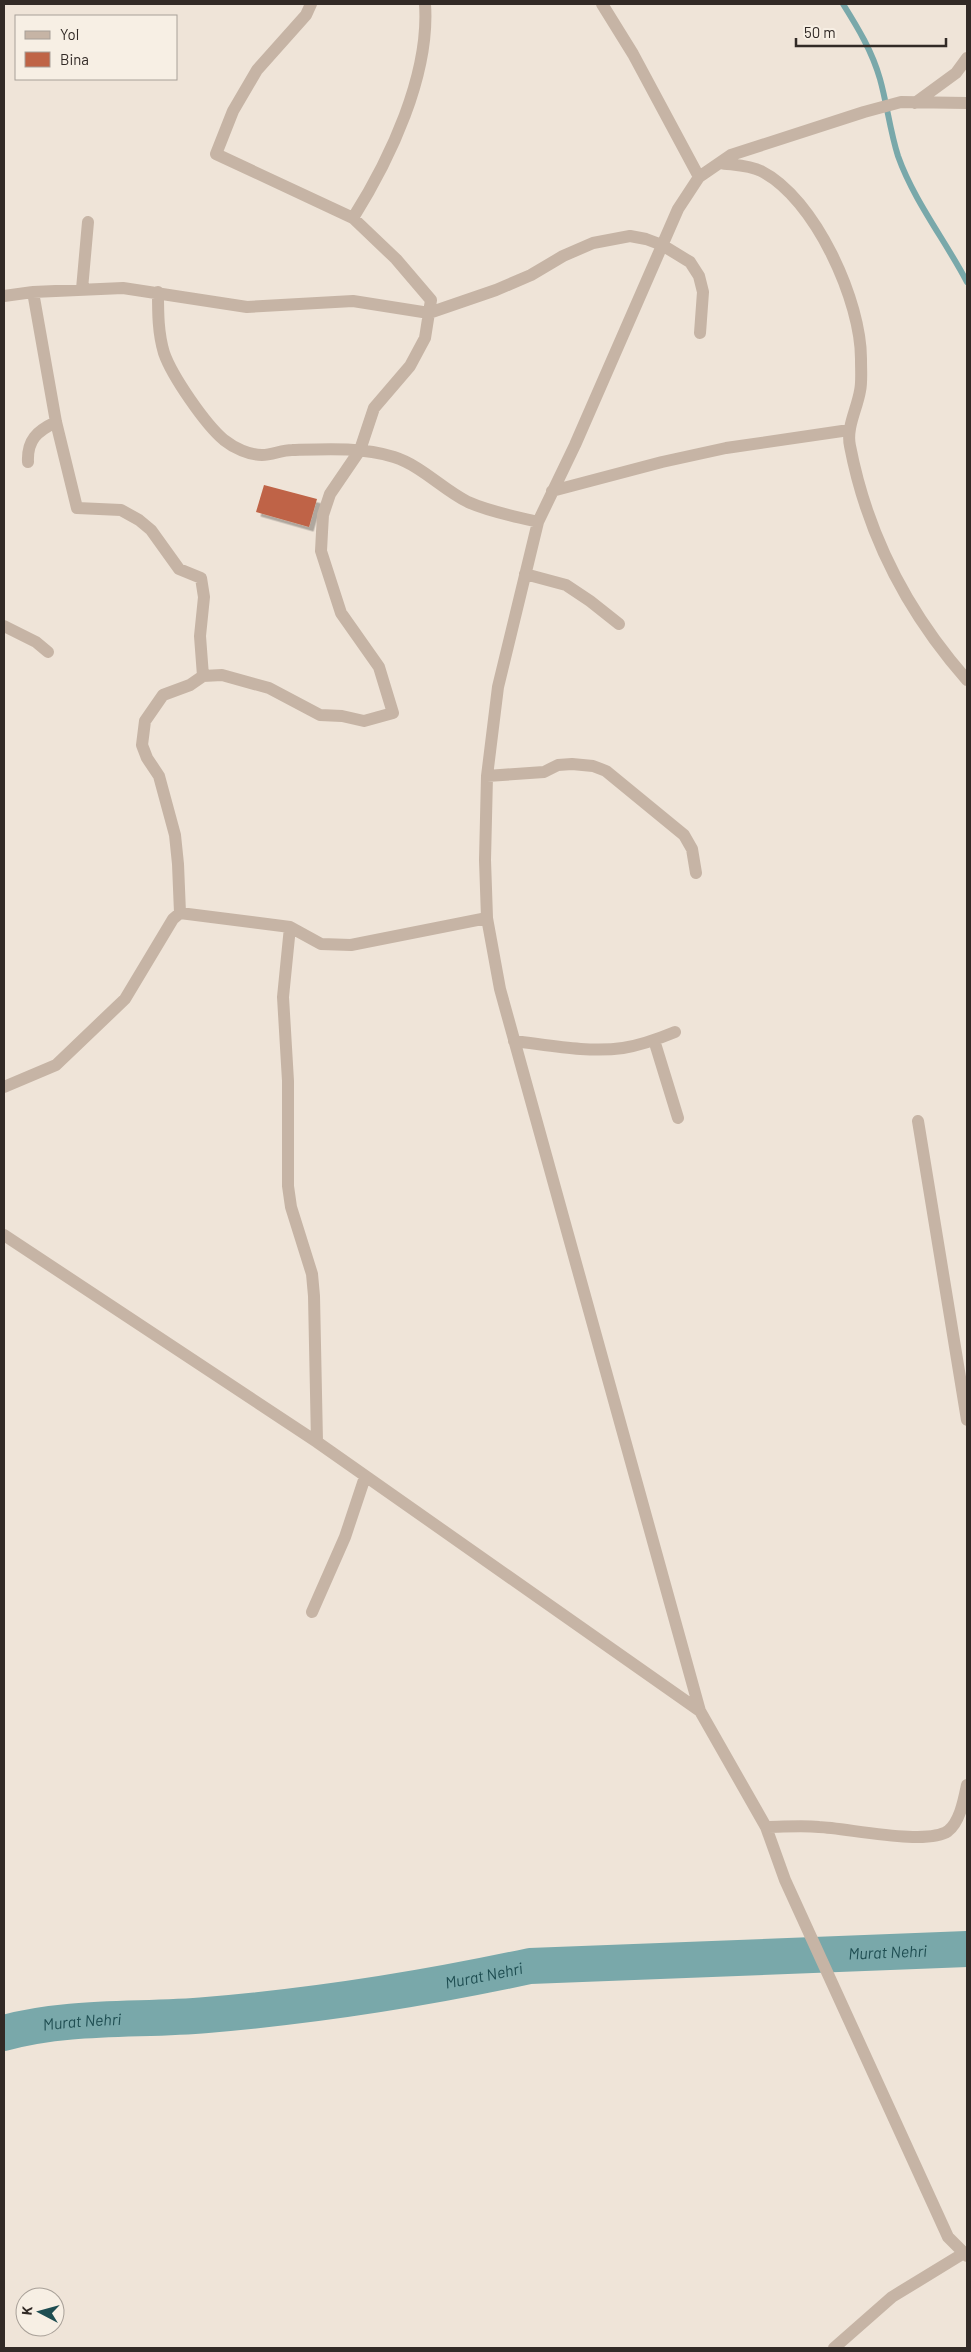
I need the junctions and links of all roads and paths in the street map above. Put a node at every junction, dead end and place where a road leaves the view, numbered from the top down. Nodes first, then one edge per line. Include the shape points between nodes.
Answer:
1 (311, 4) edge
2 (425, 4) edge
3 (602, 4) edge
4 (967, 58) edge
5 (916, 103) junction
6 (967, 103) edge
7 (720, 163) junction
8 (699, 177) junction
9 (353, 218) junction
10 (88, 222) dead end
11 (662, 245) junction
12 (82, 289) junction
13 (33, 292) junction
14 (158, 292) junction
15 (4, 296) edge
16 (429, 313) junction
17 (700, 332) dead end
18 (56, 422) junction
19 (849, 430) junction
20 (360, 450) junction
21 (28, 462) dead end
22 (552, 492) junction
23 (538, 522) junction
24 (525, 574) junction
25 (619, 624) dead end
26 (4, 626) edge
27 (48, 652) dead end
28 (204, 676) junction
29 (967, 680) edge
30 (487, 776) junction
31 (696, 873) dead end
32 (180, 913) junction
33 (488, 918) junction
34 (290, 927) junction
35 (675, 1032) dead end
36 (654, 1040) junction
37 (514, 1041) junction
38 (4, 1087) edge
39 (678, 1118) dead end
40 (918, 1121) dead end
41 (4, 1235) edge
42 (967, 1420) edge
43 (317, 1442) junction
44 (365, 1477) junction
45 (312, 1612) dead end
46 (700, 1711) junction
47 (967, 1786) edge
48 (766, 1827) junction
49 (966, 2254) edge
50 (834, 2348) edge

1 - 9 street via 306,15 257,70 233,111 216,154
2 - 9 street via 424,47 410,100 373,186
3 - 8 street via 633,54
4 - 5 street via 956,73
5 - 6 street
5 - 7 street via 901,102 864,112 731,155
7 - 8 street
7 - 19 street via 759,169 778,181 799,202 821,235 849,295 859,336 860,389
8 - 11 street via 678,209
9 - 16 street via 396,258 431,300
10 - 12 street
11 - 16 street via 630,236 593,243 522,279
11 - 17 street via 690,262 699,276 702,292
11 - 22 street
12 - 13 street
12 - 14 street via 123,288
13 - 15 street
13 - 18 street
14 - 16 street via 247,307 353,302
14 - 20 street via 158,323 164,354 185,391 224,440 242,451 263,455 291,450
16 - 20 street via 425,338 418,352 406,372 374,408
18 - 21 street via 45,427 31,442 27,449
18 - 28 street via 77,508 121,510 139,520 151,530 179,569 201,578 204,597 200,636
19 - 22 street via 726,448
19 - 29 street via 849,444 866,512 891,571 929,632
20 - 23 street via 396,457 412,464 467,501 488,510
20 - 28 street via 330,494 323,515 321,551 341,613 380,667 393,713 364,721 320,715 269,688 222,675
22 - 23 street
23 - 24 street
24 - 25 street via 566,586
24 - 30 street via 498,687
26 - 27 street via 36,642
28 - 32 street via 163,695 145,720 143,731 142,745 159,776 175,835
30 - 31 street via 544,772 558,765 572,764 606,771 684,835 692,849
30 - 33 street via 485,860
32 - 34 street
32 - 38 street via 173,919 125,999 56,1064
33 - 34 street via 351,945 321,944
33 - 37 street via 500,988
34 - 43 street via 283,997 288,1081 288,1186 291,1207 312,1274
35 - 36 street
36 - 37 street via 622,1048 590,1049
36 - 39 street
37 - 46 street
40 - 42 street
41 - 43 street
43 - 44 street
44 - 45 street via 345,1537
44 - 46 street
46 - 48 street
47 - 48 street via 957,1819 950,1830 932,1837 818,1826
48 - 49 street via 785,1880 948,2237
49 - 50 street via 892,2297

